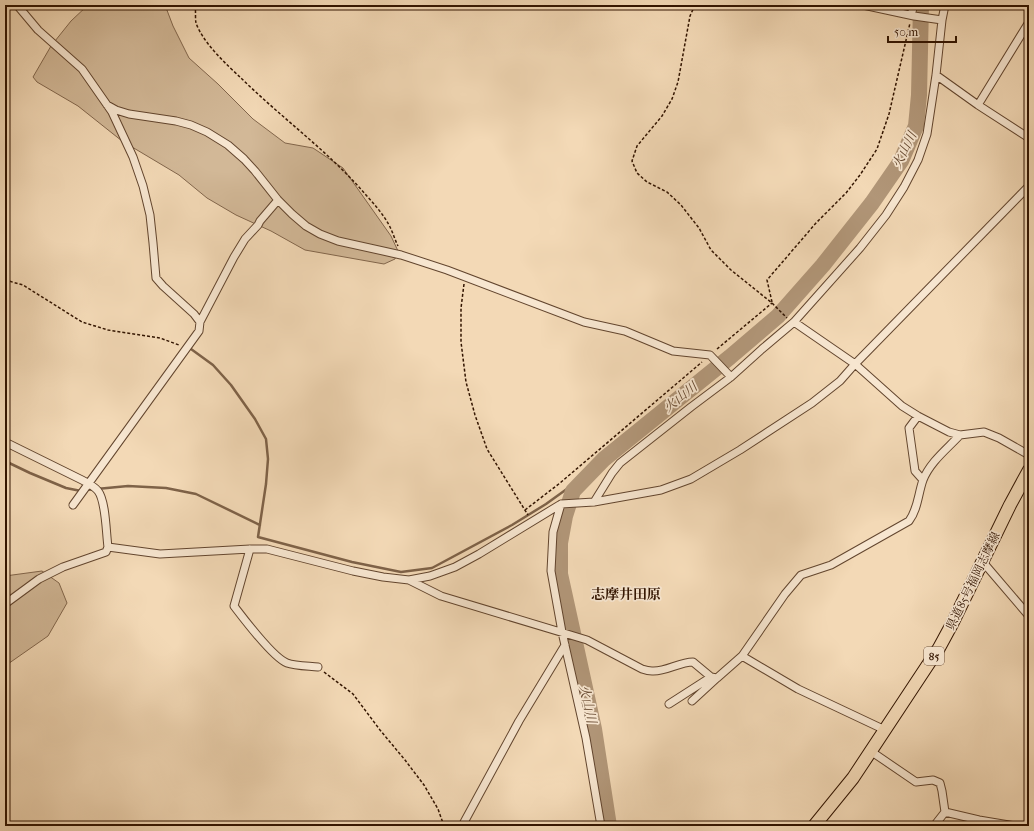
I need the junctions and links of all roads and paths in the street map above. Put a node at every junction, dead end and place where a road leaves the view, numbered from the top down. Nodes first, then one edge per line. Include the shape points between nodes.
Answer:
1 (17, 5) edge
2 (195, 5) edge
3 (696, 5) edge
4 (863, 5) edge
5 (914, 5) edge
6 (945, 5) edge
7 (913, 16) junction
8 (942, 20) junction
9 (1029, 22) edge
10 (936, 75) junction
11 (107, 105) junction
12 (978, 105) junction
13 (1029, 138) edge
14 (1029, 186) edge
15 (278, 200) junction
16 (401, 255) junction
17 (466, 276) junction
18 (5, 280) edge
19 (772, 302) junction
20 (792, 321) junction
21 (200, 322) junction
22 (187, 347) junction
23 (712, 357) junction
24 (855, 364) junction
25 (729, 375) junction
26 (918, 416) junction
27 (960, 435) junction
28 (5, 442) edge
29 (1029, 455) edge
30 (1029, 470) edge
31 (923, 480) junction
32 (89, 483) junction
33 (594, 502) junction
34 (560, 504) junction
35 (73, 505) dead end
36 (108, 547) junction
37 (250, 549) junction
38 (982, 561) junction
39 (409, 580) junction
40 (5, 604) edge
41 (1029, 616) edge
42 (562, 632) junction
43 (565, 645) junction
44 (742, 656) junction
45 (318, 667) joint
46 (714, 678) junction
47 (692, 701) dead end
48 (669, 704) dead end
49 (885, 730) junction
50 (872, 752) junction
51 (945, 812) junction
52 (444, 826) edge
53 (462, 826) edge
54 (601, 826) edge
55 (814, 826) edge
56 (934, 826) edge
57 (1015, 826) edge

1 - 11 street via 38,30 82,69
2 - 16 path via 196,22 212,48 262,98 353,180 391,227
3 - 19 path via 690,16 678,82 672,99 638,146 632,161 637,173 647,182 667,192 681,205 699,228 711,250 730,270
4 - 7 street
5 - 7 street
6 - 8 street
7 - 8 street
7 - 19 path via 893,101 877,149 846,193 816,223 767,280
8 - 10 street
9 - 12 street
10 - 12 street
10 - 20 street via 927,134 918,160 904,187 867,240
11 - 15 street via 129,114 176,121 207,132 244,159
11 - 21 street via 133,157 143,186 154,243 156,278
12 - 13 street
14 - 24 street
15 - 16 street via 306,226 320,234 338,241
15 - 21 street via 245,239
16 - 17 street
17 - 23 street via 584,322 625,331 673,351
17 - 23 path via 461,308 466,382 487,449 525,510
18 - 22 path via 23,285 82,322 108,330 160,338
19 - 20 path
19 - 23 path
20 - 24 street
20 - 25 street
21 - 22 street via 199,331
22 - 32 street
23 - 25 street
24 - 26 street via 902,406
24 - 33 street via 840,381 812,403 740,450 691,478 661,490
25 - 33 street via 620,463
26 - 27 street
26 - 31 street via 909,428 915,471
27 - 29 street via 984,432
27 - 31 street via 932,464
28 - 32 street
30 - 38 main road, 県道85号福岡志摩線 / 85
31 - 44 street via 909,521 831,566 801,575 784,594
32 - 35 street
32 - 36 street via 102,498
33 - 34 street
34 - 39 street via 455,567
34 - 42 street via 553,532 551,571
36 - 37 street via 160,554
36 - 40 street via 106,552 63,567 39,579
37 - 39 street via 267,549 353,571
37 - 45 street via 234,606 275,655 286,663
38 - 41 street
38 - 49 main road, 県道85号福岡志摩線 / 85 via 939,648
39 - 42 street via 441,596
42 - 43 street
42 - 46 street via 587,640 642,669 661,670 693,662
43 - 53 street via 519,721
43 - 54 street via 586,738
44 - 46 street
44 - 49 street via 798,689
45 - 52 path via 353,694 424,785 438,809
46 - 47 street
46 - 48 street
49 - 50 main road, 県道85号福岡志摩線 / 85
50 - 51 street via 916,782 933,780 940,783
50 - 55 main road, 県道85号福岡志摩線 / 85
51 - 56 street
51 - 57 street

